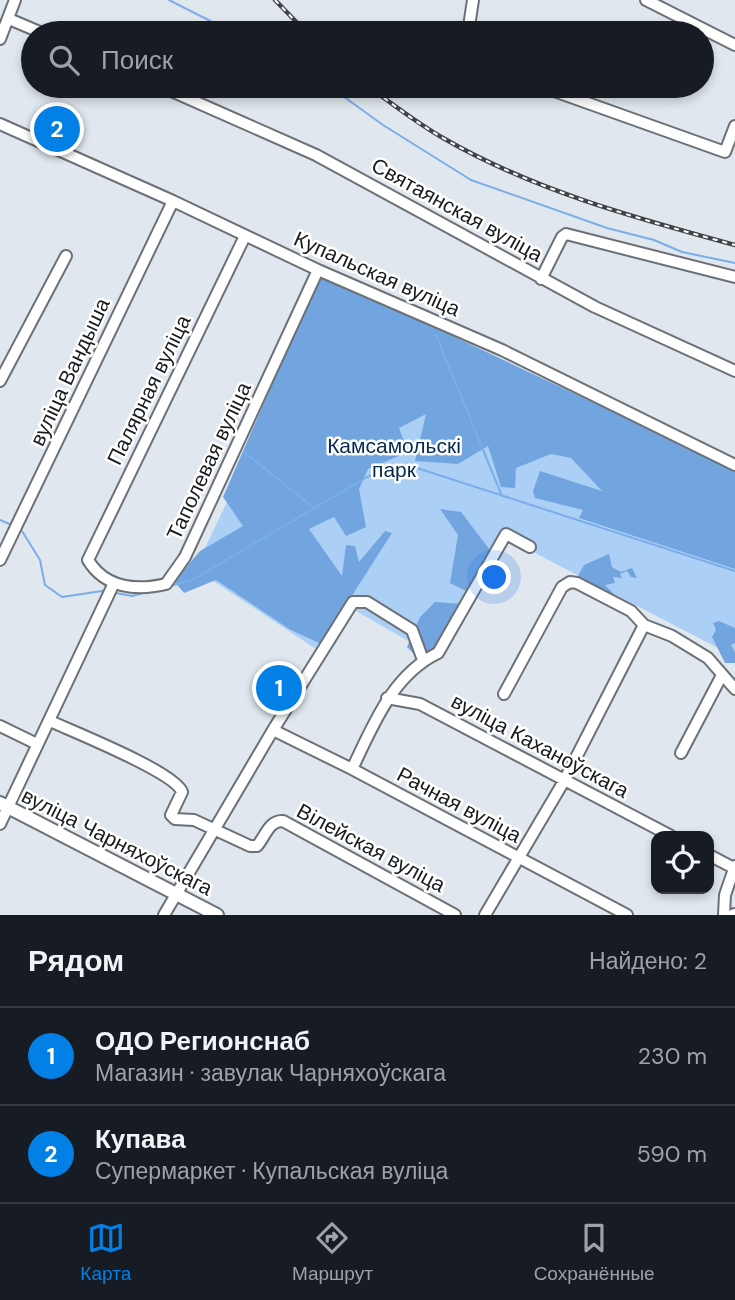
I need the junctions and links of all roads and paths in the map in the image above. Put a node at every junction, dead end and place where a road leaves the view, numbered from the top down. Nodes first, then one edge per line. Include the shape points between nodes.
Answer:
1 (15, 0) edge
2 (473, 0) edge
3 (646, 0) edge
4 (9, 19) junction
5 (470, 21) edge
6 (688, 21) edge
7 (21, 24) edge
8 (714, 34) edge
9 (0, 39) edge
10 (735, 45) edge
11 (187, 98) edge
12 (574, 98) edge
13 (0, 124) edge
14 (735, 127) edge
15 (173, 201) junction
16 (246, 236) junction
17 (66, 256) dead end
18 (318, 270) junction
19 (735, 277) edge
20 (541, 279) junction
21 (0, 350) edge
22 (12, 356) junction
23 (735, 371) edge
24 (0, 381) edge
25 (735, 465) edge
26 (530, 547) dead end
27 (0, 560) edge
28 (114, 583) junction
29 (644, 625) junction
30 (423, 660) junction
31 (722, 675) junction
32 (735, 689) edge
33 (505, 694) dead end
34 (387, 698) junction
35 (50, 721) junction
36 (0, 726) edge
37 (273, 730) junction
38 (37, 744) junction
39 (681, 753) dead end
40 (352, 769) junction
41 (564, 781) junction
42 (4, 805) edge
43 (0, 824) edge
44 (216, 830) junction
45 (661, 831) edge
46 (714, 857) edge
47 (518, 859) junction
48 (734, 867) edge
49 (176, 894) junction
50 (164, 915) edge
51 (217, 915) edge
52 (455, 915) edge
53 (485, 915) edge
54 (627, 915) edge
55 (724, 915) edge

1 - 4 street
2 - 5 street
3 - 6 street
4 - 7 street
4 - 9 street
8 - 10 street
11 - 20 street, Святаянская вуліца via 316,155
12 - 14 street via 725,152
13 - 15 street, Купальская вуліца
15 - 16 street, Купальская вуліца
15 - 27 street, вуліца Вандыша
16 - 18 street, Купальская вуліца
16 - 28 street, Палярная вуліца via 88,560 95,572
17 - 22 street
18 - 25 street, Купальская вуліца via 502,350
18 - 28 street, Таполевая вуліца via 186,557 166,584 144,589
19 - 20 street via 566,234
20 - 23 street, Святаянская вуліца
21 - 22 street
22 - 24 street
26 - 30 street via 506,534 438,653
28 - 35 street
29 - 31 street via 708,658
29 - 33 street via 631,611 570,582 562,587
29 - 41 street
30 - 34 street
30 - 37 street via 412,630 367,602 353,602
31 - 32 street
31 - 39 street
34 - 40 street
34 - 41 street, вуліца Каханоўскага via 420,704
35 - 38 street
35 - 44 street, Вілейская вуліца via 173,780 182,792 172,815 175,820 194,820
36 - 38 street
37 - 40 street, Рачная вуліца
37 - 44 street
38 - 42 street
40 - 47 street, Рачная вуліца
41 - 45 street, вуліца Каханоўскага
41 - 47 street
42 - 43 street
42 - 49 main road, вуліца Чарняхоўскага
44 - 49 street
44 - 52 street, Вілейская вуліца via 257,846 272,824 283,821
46 - 48 street
47 - 53 street
47 - 54 street, Рачная вуліца
48 - 55 street
49 - 50 street
49 - 51 main road, вуліца Чарняхоўскага

